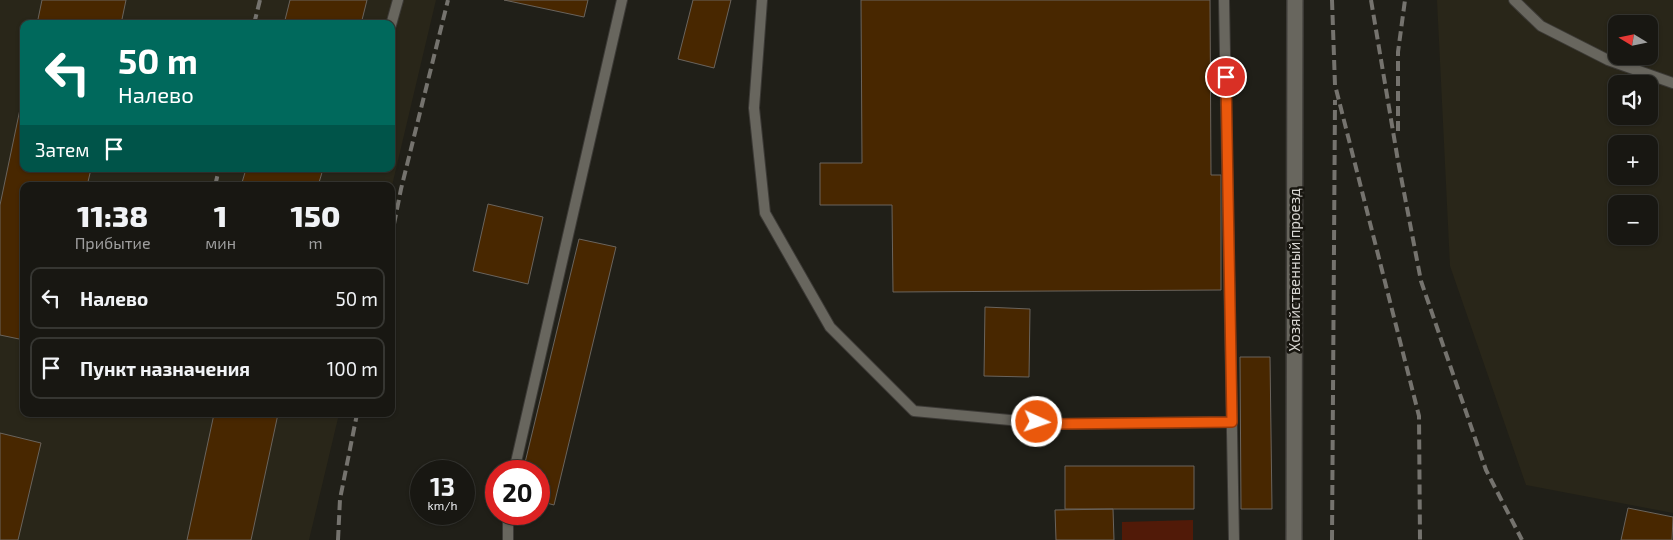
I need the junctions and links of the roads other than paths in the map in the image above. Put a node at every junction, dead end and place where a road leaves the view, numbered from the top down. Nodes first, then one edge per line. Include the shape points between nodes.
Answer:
1 (398, 0) edge
2 (622, 0) edge
3 (762, 0) edge
4 (1224, 0) edge
5 (1295, 0) edge
6 (1514, 0) edge
7 (392, 20) edge
8 (1673, 83) edge
9 (1232, 422) junction
10 (517, 460) edge
11 (508, 525) edge
12 (508, 540) edge
13 (1234, 540) edge
14 (1294, 540) edge

1 - 7 lane
2 - 10 lane
3 - 9 lane via 754,108 764,212 830,327 914,411 1054,424
4 - 9 lane
5 - 14 street, Хозяйственный проезд
6 - 8 lane via 1540,26 1608,60
9 - 13 lane
11 - 12 lane

